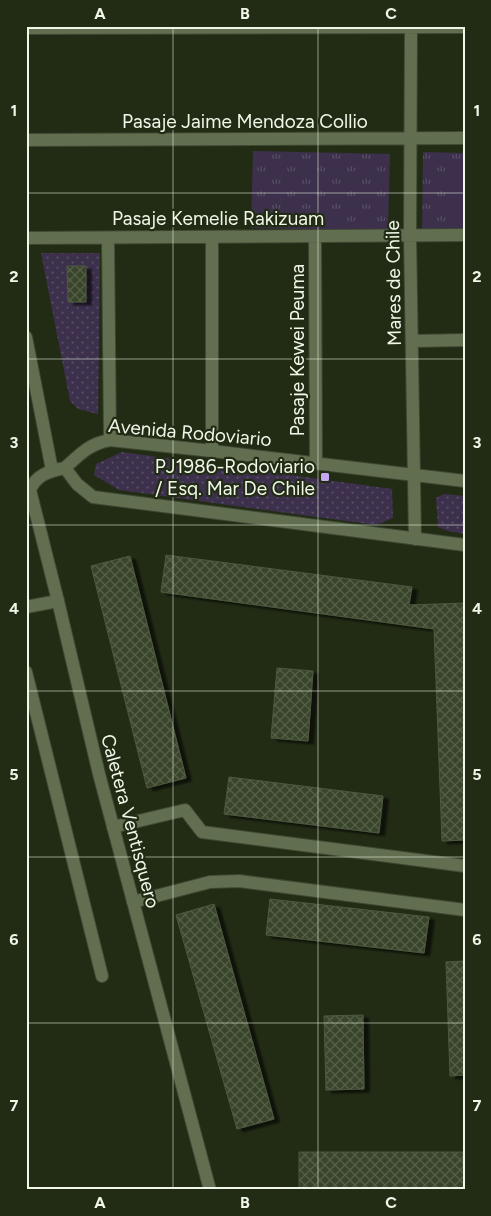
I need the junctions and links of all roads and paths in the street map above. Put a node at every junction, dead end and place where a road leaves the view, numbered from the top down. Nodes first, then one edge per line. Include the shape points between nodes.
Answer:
1 (78, 27) edge
2 (185, 27) edge
3 (294, 27) edge
4 (411, 27) edge
5 (26, 28) edge
6 (465, 28) edge
7 (465, 138) edge
8 (410, 139) junction
9 (26, 140) edge
10 (465, 235) edge
11 (410, 236) junction
12 (314, 237) junction
13 (26, 238) edge
14 (108, 238) junction
15 (212, 238) junction
16 (26, 337) edge
17 (413, 340) junction
18 (465, 340) edge
19 (110, 440) junction
20 (212, 451) junction
21 (316, 463) junction
22 (65, 468) junction
23 (52, 470) junction
24 (415, 475) junction
25 (465, 481) edge
26 (30, 482) edge
27 (416, 539) junction
28 (465, 545) edge
29 (58, 601) junction
30 (26, 607) edge
31 (26, 672) edge
32 (113, 827) junction
33 (465, 866) edge
34 (133, 902) junction
35 (465, 910) edge
36 (102, 976) dead end
37 (210, 1190) edge

1 - 2 street
1 - 5 street
2 - 3 street
3 - 4 street
4 - 6 street
4 - 8 street, Mares de Chile
7 - 8 street, Pasaje Jaime Mendoza Collio
8 - 9 street, Pasaje Jaime Mendoza Collio
8 - 11 street, Mares de Chile
10 - 11 street, Pasaje Kemelie Rakizuam
11 - 12 street, Pasaje Kemelie Rakizuam
11 - 17 street, Mares de Chile
12 - 15 street, Pasaje Kemelie Rakizuam
12 - 21 street, Pasaje Kewei Peuma
13 - 14 street, Pasaje Kemelie Rakizuam
14 - 15 street, Pasaje Kemelie Rakizuam
14 - 19 street
15 - 20 street
16 - 23 street
17 - 18 street
17 - 24 street, Mares de Chile
19 - 20 street, Avenida Rodoviario
19 - 22 street, Avenida Rodoviario via 90,446
20 - 21 street, Avenida Rodoviario
21 - 24 street, Avenida Rodoviario
22 - 23 street, Caletera Ventisquero
22 - 27 street via 77,484 94,497
23 - 26 street, Caletera Ventisquero
24 - 25 street, Avenida Rodoviario
24 - 27 street, Mares de Chile
26 - 29 street, Caletera Ventisquero
27 - 28 street
29 - 30 street
29 - 32 street, Caletera Ventisquero
31 - 36 street
32 - 33 street via 185,810 202,832
32 - 34 street, Caletera Ventisquero
34 - 35 street via 210,882 239,881
34 - 37 street, Caletera Ventisquero

